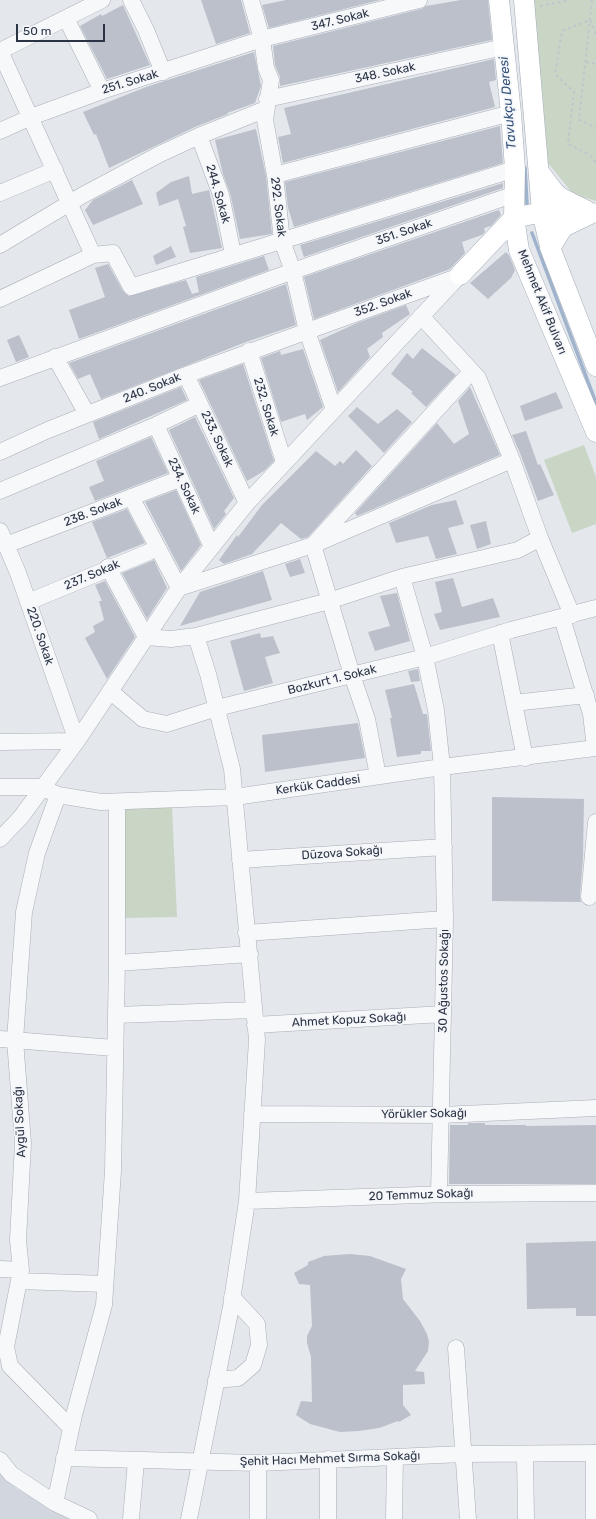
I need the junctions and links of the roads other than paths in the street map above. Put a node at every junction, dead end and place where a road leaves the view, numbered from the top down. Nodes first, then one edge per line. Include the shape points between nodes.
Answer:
1 (102, 0) edge
2 (131, 0) edge
3 (251, 0) edge
4 (419, 0) edge
5 (499, 0) edge
6 (524, 4) edge
7 (66, 18) junction
8 (262, 39) junction
9 (504, 47) junction
10 (0, 51) edge
11 (162, 72) junction
12 (102, 90) junction
13 (266, 104) junction
14 (511, 113) junction
15 (31, 117) junction
16 (0, 131) edge
17 (199, 136) junction
18 (515, 169) junction
19 (55, 170) junction
20 (539, 172) junction
21 (275, 175) junction
22 (0, 193) edge
23 (515, 194) junction
24 (70, 203) junction
25 (542, 212) junction
26 (595, 212) edge
27 (514, 218) junction
28 (282, 241) junction
29 (0, 245) edge
30 (550, 248) junction
31 (519, 250) junction
32 (233, 254) junction
33 (93, 255) junction
34 (292, 271) junction
35 (460, 275) junction
36 (0, 299) edge
37 (421, 316) junction
38 (307, 331) junction
39 (589, 335) edge
40 (249, 351) junction
41 (55, 357) junction
42 (596, 366) edge
43 (471, 372) junction
44 (186, 375) junction
45 (0, 378) edge
46 (200, 404) junction
47 (334, 410) junction
48 (87, 414) junction
49 (156, 425) junction
50 (596, 432) edge
51 (0, 452) edge
52 (512, 460) junction
53 (284, 462) junction
54 (179, 478) junction
55 (0, 491) edge
56 (131, 497) junction
57 (247, 503) junction
58 (2, 535) edge
59 (540, 538) junction
60 (312, 545) junction
61 (156, 547) junction
62 (212, 547) junction
63 (108, 567) junction
64 (402, 577) junction
65 (178, 588) junction
66 (329, 601) junction
67 (28, 602) junction
68 (596, 608) edge
69 (567, 616) junction
70 (500, 633) junction
71 (196, 636) junction
72 (146, 637) junction
73 (425, 657) junction
74 (352, 675) junction
75 (110, 691) junction
76 (586, 695) junction
77 (514, 703) junction
78 (217, 708) junction
79 (0, 742) edge
80 (77, 742) junction
81 (596, 748) edge
82 (525, 758) junction
83 (442, 767) junction
84 (378, 776) junction
85 (0, 787) edge
86 (41, 787) junction
87 (58, 795) junction
88 (235, 797) junction
89 (117, 802) junction
90 (596, 822) edge
91 (0, 839) edge
92 (444, 847) junction
93 (240, 860) junction
94 (590, 897) dead end
95 (445, 919) junction
96 (246, 933) junction
97 (250, 954) junction
98 (116, 963) junction
99 (443, 1014) junction
100 (116, 1015) junction
101 (254, 1017) junction
102 (7, 1040) edge
103 (114, 1048) junction
104 (596, 1108) edge
105 (252, 1114) junction
106 (441, 1115) junction
107 (596, 1193) edge
108 (439, 1194) junction
109 (247, 1202) junction
110 (0, 1269) edge
111 (20, 1275) junction
112 (106, 1284) junction
113 (232, 1297) junction
114 (456, 1348) dead end
115 (216, 1380) junction
116 (71, 1428) junction
117 (595, 1453) edge
118 (463, 1454) junction
119 (525, 1454) junction
120 (395, 1457) junction
121 (64, 1458) junction
122 (328, 1459) junction
123 (0, 1460) edge
124 (136, 1461) junction
125 (200, 1463) junction
126 (258, 1463) junction
127 (54, 1503) junction
128 (89, 1519) edge
129 (131, 1519) edge
130 (189, 1519) edge
131 (258, 1519) edge
132 (328, 1519) edge
133 (394, 1519) edge
134 (468, 1519) edge
135 (526, 1519) edge
136 (594, 1519) edge

1 - 7 street
2 - 11 street
3 - 8 street, 292. Sokak
4 - 8 street, 347. Sokak
5 - 9 main road, Mehmet Akif Bulvarı
6 - 20 main road
7 - 10 street
7 - 12 street
8 - 11 street, 251. Sokak
8 - 13 street, 292. Sokak via 266,68 271,80
9 - 13 street, 348. Sokak
9 - 14 main road, Mehmet Akif Bulvarı
10 - 15 street
11 - 12 street, 251. Sokak
12 - 15 street, 251. Sokak
13 - 17 street, 348. Sokak
13 - 21 street, 292. Sokak via 265,120
14 - 18 main road, Mehmet Akif Bulvarı
14 - 21 street
15 - 16 street, 251. Sokak
15 - 19 street
17 - 24 street, 348. Sokak via 160,154
17 - 32 street, 244. Sokak via 220,195
18 - 23 main road, Mehmet Akif Bulvarı
18 - 28 street
19 - 22 street
19 - 24 street
20 - 25 main road
20 - 26 main road via 561,198
21 - 28 street, 292. Sokak
23 - 27 main road, Mehmet Akif Bulvarı
23 - 34 street, 351. Sokak
24 - 29 street, 348. Sokak
24 - 33 street
25 - 26 main road
25 - 27 main road
25 - 30 main road
26 - 30 main road via 563,227
27 - 31 main road, Mehmet Akif Bulvarı
27 - 35 main road
28 - 32 street
28 - 34 street, 292. Sokak
30 - 39 main road
31 - 35 main road via 514,246 501,246
31 - 50 main road, Mehmet Akif Bulvarı
32 - 33 street via 131,287 113,253
33 - 36 street
34 - 38 street, 292. Sokak
34 - 41 street, 351. Sokak
35 - 37 street
35 - 38 street, 352. Sokak
37 - 43 street
37 - 47 street
38 - 40 street, 240. Sokak
38 - 47 street, 292. Sokak
39 - 42 main road
40 - 44 street, 240. Sokak
40 - 53 street, 232. Sokak
41 - 45 street, 351. Sokak
41 - 48 street
43 - 52 street via 478,378
43 - 60 street
44 - 46 street, 233. Sokak
44 - 48 street, 240. Sokak
46 - 49 street
46 - 57 street, 233. Sokak
47 - 53 street
48 - 51 street, 240. Sokak
49 - 54 street, 234. Sokak
49 - 55 street
52 - 59 street
52 - 60 street
53 - 57 street
54 - 56 street, 238. Sokak
54 - 62 street, 234. Sokak
56 - 58 street, 238. Sokak
56 - 61 street
57 - 62 street
58 - 67 street, 220. Sokak
59 - 64 street via 518,550
59 - 69 street
60 - 65 street
60 - 66 street
61 - 63 street, 237. Sokak
61 - 65 street
62 - 65 street
63 - 67 street, 237. Sokak
63 - 72 street
64 - 66 street
64 - 73 street, 30 Ağustos Sokağı
65 - 72 street
66 - 71 street
66 - 74 street
67 - 80 street, 220. Sokak
68 - 69 street, Bozkurt 1. Sokak
69 - 70 street, Bozkurt 1. Sokak
69 - 76 street
70 - 73 street, Bozkurt 1. Sokak
70 - 77 street
71 - 72 street via 171,639
71 - 78 street
72 - 75 street
73 - 74 street, Bozkurt 1. Sokak
73 - 83 street, 30 Ağustos Sokağı via 436,710
74 - 78 street, Bozkurt 1. Sokak
74 - 84 street via 367,719
75 - 78 street, Bozkurt 1. Sokak via 143,719 167,724
75 - 80 street
76 - 77 street
76 - 81 street
77 - 82 street
78 - 88 street via 232,769
79 - 80 street
80 - 86 street
81 - 82 street, Kerkük Caddesi
82 - 83 street, Kerkük Caddesi
83 - 84 street, Kerkük Caddesi
83 - 92 street, 30 Ağustos Sokağı
84 - 88 street, Kerkük Caddesi
85 - 86 street
86 - 87 street, Kerkük Caddesi
86 - 91 street via 21,817
87 - 89 street, Kerkük Caddesi
87 - 102 street, Aygül Sokağı via 37,853 24,912
88 - 89 street, Kerkük Caddesi
88 - 93 street
89 - 98 street
90 - 94 street
92 - 93 street, Düzova Sokağı
92 - 95 street, 30 Ağustos Sokağı
93 - 96 street
95 - 96 street
95 - 99 street, 30 Ağustos Sokağı
96 - 97 street
97 - 98 street
97 - 101 street
98 - 100 street
99 - 101 street, Ahmet Kopuz Sokağı
99 - 106 street, 30 Ağustos Sokağı
100 - 101 street, Ahmet Kopuz Sokağı
100 - 103 street
101 - 105 street via 256,1040
102 - 103 street
102 - 111 street, Aygül Sokağı via 23,1143 18,1240
103 - 112 street via 113,1171
104 - 106 street, Yörükler Sokağı
105 - 106 street, Yörükler Sokağı
105 - 109 street
106 - 108 street, 30 Ağustos Sokağı
107 - 108 street, 20 Temmuz Sokağı
108 - 109 street, 20 Temmuz Sokağı
109 - 113 street
110 - 111 street
111 - 112 street
111 - 116 street, Aygül Sokağı via 6,1347 10,1366
112 - 116 street via 104,1305
113 - 115 street
113 - 115 street via 257,1324 259,1345 253,1365 238,1378
114 - 118 street
115 - 125 street
116 - 121 street
117 - 119 street, Şehit Hacı Mehmet Sırma Sokağı
117 - 136 street
118 - 119 street, Şehit Hacı Mehmet Sırma Sokağı
118 - 120 street, Şehit Hacı Mehmet Sırma Sokağı
118 - 134 street
119 - 135 street
120 - 122 street, Şehit Hacı Mehmet Sırma Sokağı
120 - 133 street
121 - 124 street, Şehit Hacı Mehmet Sırma Sokağı
121 - 127 street
122 - 126 street, Şehit Hacı Mehmet Sırma Sokağı
122 - 132 street
123 - 127 street via 11,1474
124 - 125 street, Şehit Hacı Mehmet Sırma Sokağı
124 - 129 street
125 - 126 street, Şehit Hacı Mehmet Sırma Sokağı
125 - 130 street
126 - 131 street
127 - 128 street

